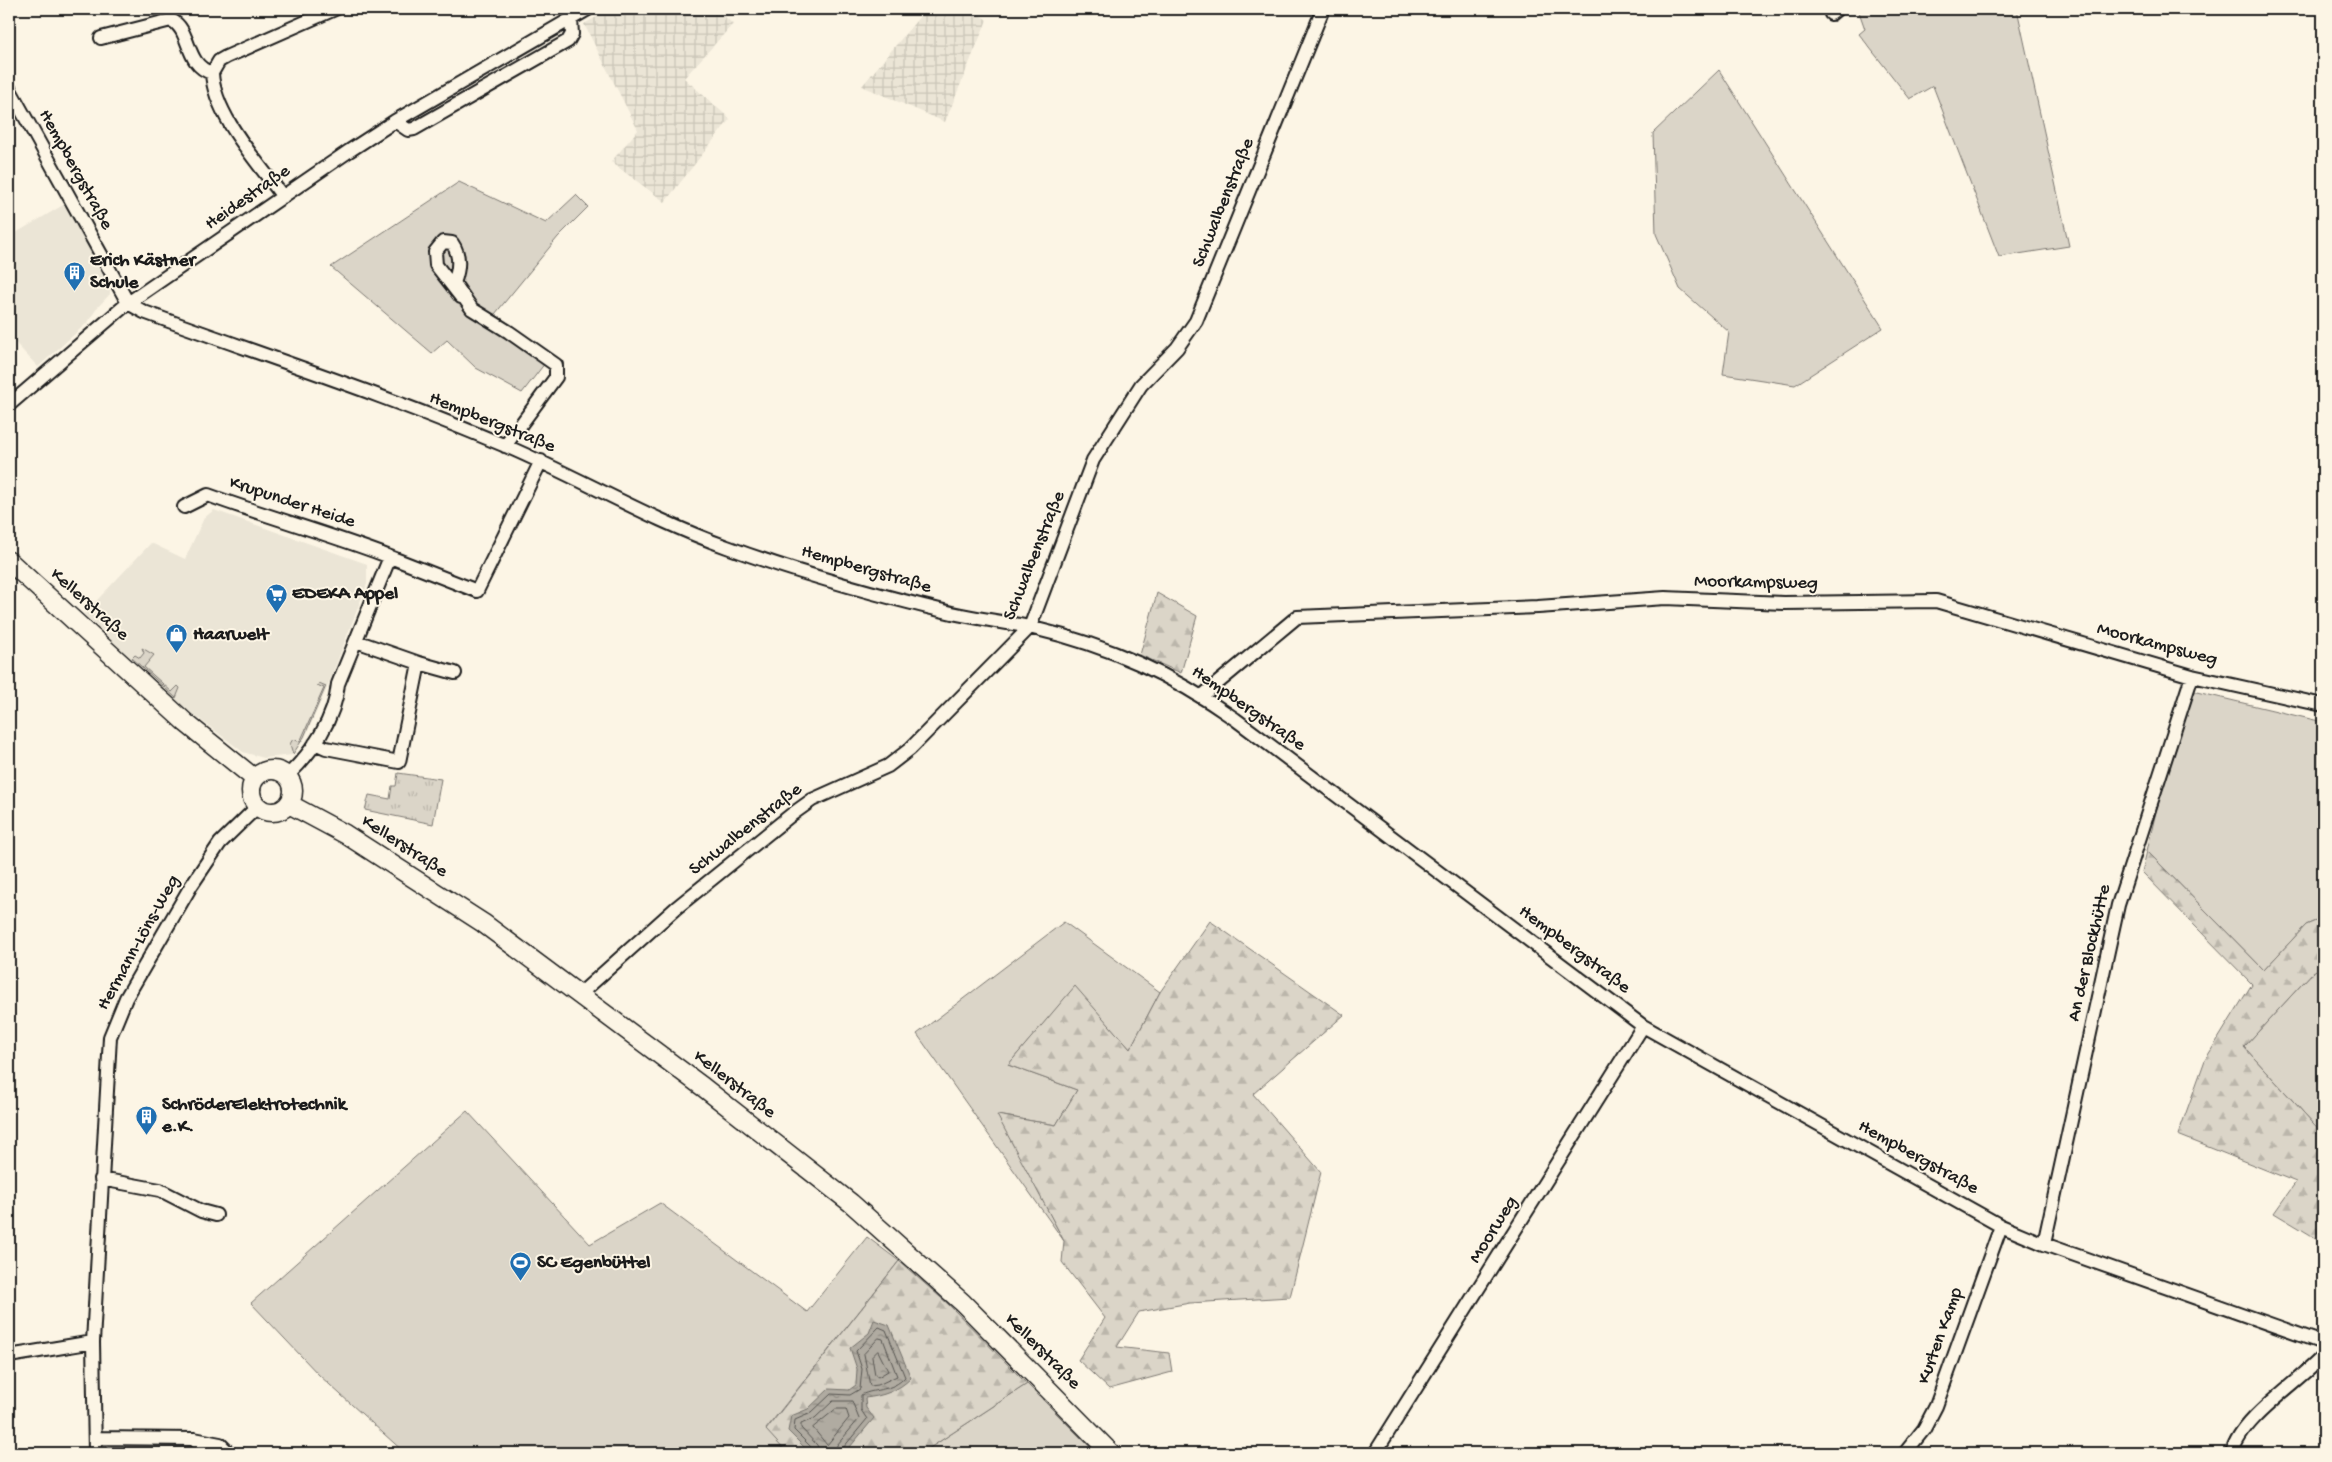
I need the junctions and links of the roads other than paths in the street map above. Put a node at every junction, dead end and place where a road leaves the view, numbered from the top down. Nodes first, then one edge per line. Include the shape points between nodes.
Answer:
1 (335, 9) edge
2 (588, 9) edge
3 (1323, 9) edge
4 (571, 19) junction
5 (101, 38) dead end
6 (212, 73) junction
7 (9, 88) edge
8 (395, 121) junction
9 (283, 197) junction
10 (462, 297) dead end
11 (128, 303) junction
12 (9, 405) edge
13 (505, 446) junction
14 (541, 461) junction
15 (184, 507) dead end
16 (390, 557) junction
17 (9, 562) edge
18 (1030, 627) junction
19 (356, 641) junction
20 (419, 663) junction
21 (456, 673) dead end
22 (2192, 676) junction
23 (1202, 696) junction
24 (2323, 705) edge
25 (315, 743) junction
26 (287, 776) junction
27 (254, 778) junction
28 (289, 804) junction
29 (257, 807) junction
30 (580, 994) junction
31 (1643, 1026) junction
32 (101, 1179) junction
33 (216, 1214) dead end
34 (2001, 1226) junction
35 (2044, 1244) junction
36 (93, 1342) junction
37 (2323, 1343) edge
38 (9, 1356) edge
39 (2323, 1356) edge
40 (95, 1438) junction
41 (194, 1439) junction
42 (95, 1453) edge
43 (206, 1453) edge
44 (229, 1453) edge
45 (1111, 1453) edge
46 (1375, 1453) edge
47 (1905, 1453) edge
48 (2232, 1453) edge

1 - 6 street via 226,57 219,61
2 - 4 street, Heidestraße
3 - 18 street, Schwalbenstraße via 1196,321 1177,348 1141,385 1094,460
4 - 8 street, Heidestraße
4 - 8 street via 572,34 568,41 414,129 408,130
5 - 6 street via 171,20 179,27 198,67
6 - 9 street via 217,96 228,119
7 - 11 street, Hempbergstraße
8 - 9 street, Heidestraße
9 - 11 street, Heidestraße
10 - 13 street via 472,309 556,365 556,377
11 - 12 street, Heidestraße
11 - 13 street, Hempbergstraße via 144,312
13 - 14 street, Hempbergstraße
14 - 16 street, Krupunder Heide via 477,591
14 - 18 street, Hempbergstraße via 649,516 728,548 917,605
15 - 16 street, Krupunder Heide via 208,495 319,530
16 - 19 street
17 - 27 main road, Kellerstraße via 186,723
18 - 23 street, Hempbergstraße via 1131,658
18 - 30 street, Schwalbenstraße via 910,749 888,766 812,800 791,815 662,921
19 - 20 street
19 - 25 street via 338,684 337,697
20 - 21 street
20 - 25 street via 399,762
22 - 23 street, Moorkampsweg via 1936,601 1784,604 1665,598 1297,617
22 - 24 street, Moorkampsweg
22 - 35 street, An der Blockhütte via 2118,905
23 - 31 street, Hempbergstraße
25 - 26 street
26 - 27 main road via 276,770 264,771
26 - 28 main road via 293,789
27 - 29 main road via 250,793
28 - 29 main road via 278,812 270,813
28 - 30 main road, Kellerstraße via 345,834 482,923
29 - 32 street, Hermann-Löns-Weg via 220,843 126,998 110,1037
30 - 45 main road, Kellerstraße via 876,1223 963,1303
31 - 34 street, Hempbergstraße
31 - 46 street, Moorweg
32 - 33 street via 160,1190 201,1212
32 - 36 street, Hermann-Löns-Weg
34 - 35 street, Hempbergstraße
34 - 47 street, Kurten Kamp via 1936,1406 1924,1429
35 - 37 street, Hempbergstraße
36 - 38 street
36 - 40 street, Hermann-Löns-Weg
39 - 48 street via 2248,1424
40 - 41 street
40 - 42 street, Hermann-Löns-Weg
41 - 43 street
41 - 44 street via 220,1444

